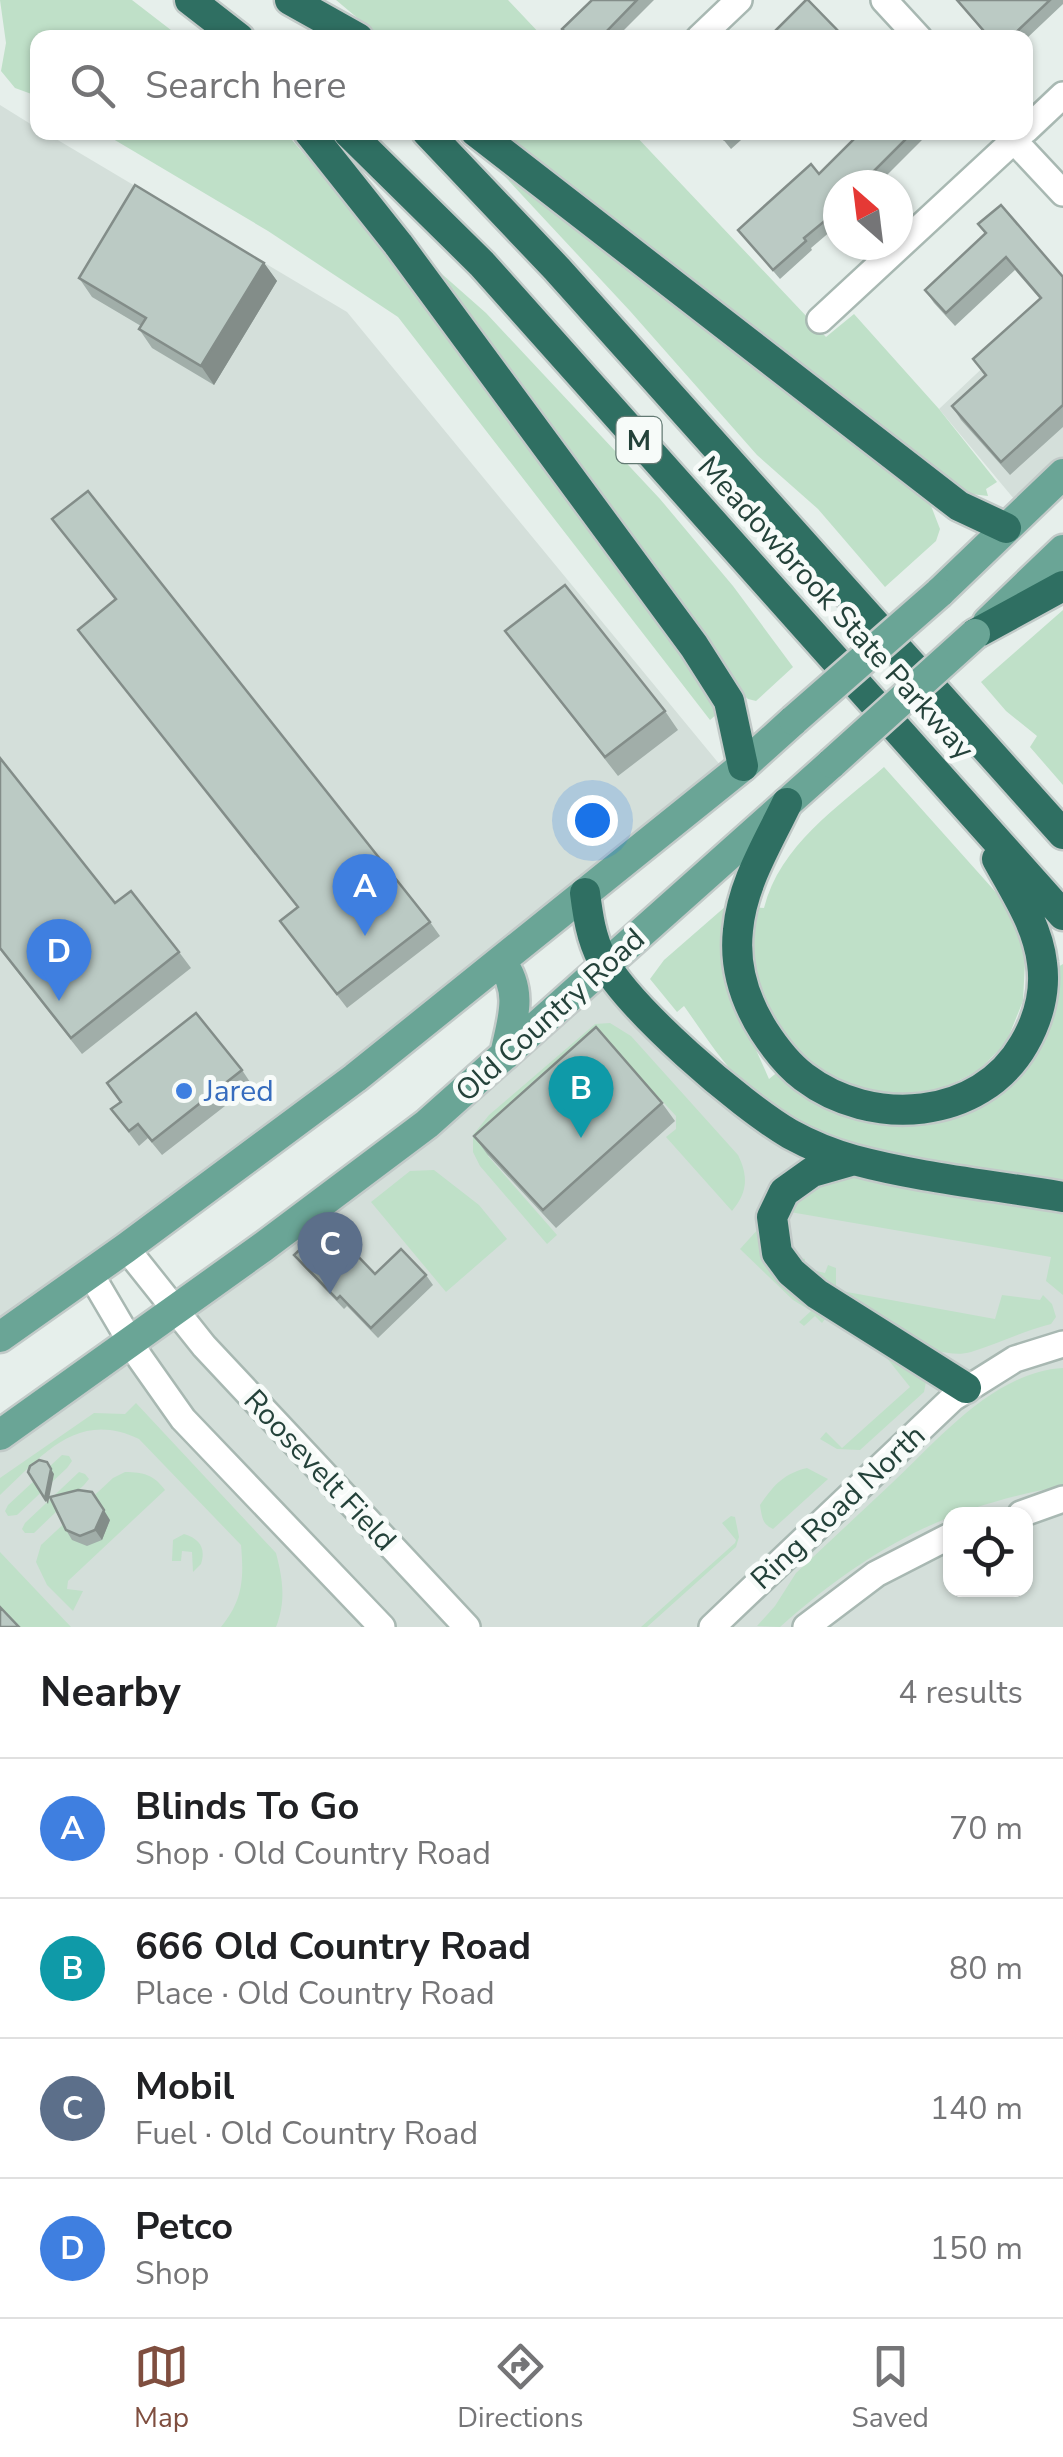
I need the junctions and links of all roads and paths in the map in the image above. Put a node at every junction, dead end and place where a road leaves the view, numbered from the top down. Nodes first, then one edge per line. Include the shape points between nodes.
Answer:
1 (277, 0) edge
2 (290, 0) edge
3 (739, 0) edge
4 (884, 0) edge
5 (199, 7) edge
6 (221, 30) edge
7 (228, 30) edge
8 (313, 30) edge
9 (344, 30) edge
10 (708, 30) edge
11 (911, 30) edge
12 (1063, 95) edge
13 (1033, 120) edge
14 (315, 140) edge
15 (356, 140) edge
16 (435, 140) edge
17 (486, 140) edge
18 (1011, 140) edge
19 (1022, 140) edge
20 (1063, 194) edge
21 (820, 320) dead end
22 (1063, 474) edge
23 (1006, 528) junction
24 (1063, 550) edge
25 (1063, 586) edge
26 (975, 634) junction
27 (742, 766) junction
28 (1006, 770) junction
29 (788, 803) junction
30 (1063, 812) edge
31 (974, 817) junction
32 (1063, 834) edge
33 (585, 893) junction
34 (1063, 915) edge
35 (502, 962) junction
36 (606, 966) junction
37 (505, 1055) junction
38 (854, 1160) junction
39 (1063, 1197) edge
40 (126, 1248) junction
41 (90, 1273) junction
42 (174, 1311) junction
43 (0, 1337) edge
44 (130, 1343) junction
45 (1063, 1344) edge
46 (966, 1388) junction
47 (0, 1435) edge
48 (1063, 1499) edge
49 (1063, 1510) edge
50 (1033, 1511) edge
51 (1033, 1514) edge
52 (943, 1540) edge
53 (739, 1600) junction
54 (382, 1627) edge
55 (468, 1627) edge
56 (699, 1627) edge
57 (712, 1627) edge
58 (806, 1627) edge

1 - 8 highway
2 - 9 highway
3 - 10 street
4 - 11 street
5 - 6 highway
5 - 7 highway
12 - 13 street
14 - 27 highway via 694,646 730,701
15 - 31 highway, Meadowbrook State Parkway / M via 482,264
16 - 28 highway, Meadowbrook State Parkway / M
17 - 23 highway via 950,499
18 - 21 street
19 - 20 street
22 - 23 main road
23 - 27 main road, bridge
24 - 26 main road, Old Country Road
25 - 26 highway
26 - 29 main road, Old Country Road, bridge
27 - 33 main road
28 - 30 highway
28 - 32 highway, Meadowbrook State Parkway / M
29 - 31 highway via 740,914 738,964 748,1001 774,1045 806,1079 846,1100 900,1111 951,1103 995,1079 1018,1053 1039,1010 1043,978 1036,936
29 - 36 main road, Old Country Road
31 - 34 highway, Meadowbrook State Parkway / M
33 - 35 main road
33 - 36 highway
35 - 37 main road via 516,995
35 - 40 main road
36 - 37 main road, Old Country Road
36 - 38 highway via 659,1028 751,1106 790,1134
37 - 42 main road, Old Country Road via 392,1152
38 - 39 highway
38 - 46 highway via 812,1172 784,1192 772,1217 778,1253 816,1294
40 - 41 main road
40 - 42 street, Roosevelt Field
41 - 43 main road
41 - 44 street
42 - 44 main road, Old Country Road
42 - 55 street, Roosevelt Field
44 - 47 main road, Old Country Road
44 - 54 street via 194,1432
45 - 46 street, Ring Road North via 1015,1358
46 - 53 street, Ring Road North
48 - 50 street
49 - 51 street
52 - 58 street via 876,1574
53 - 56 street
53 - 57 street, Ring Road North

